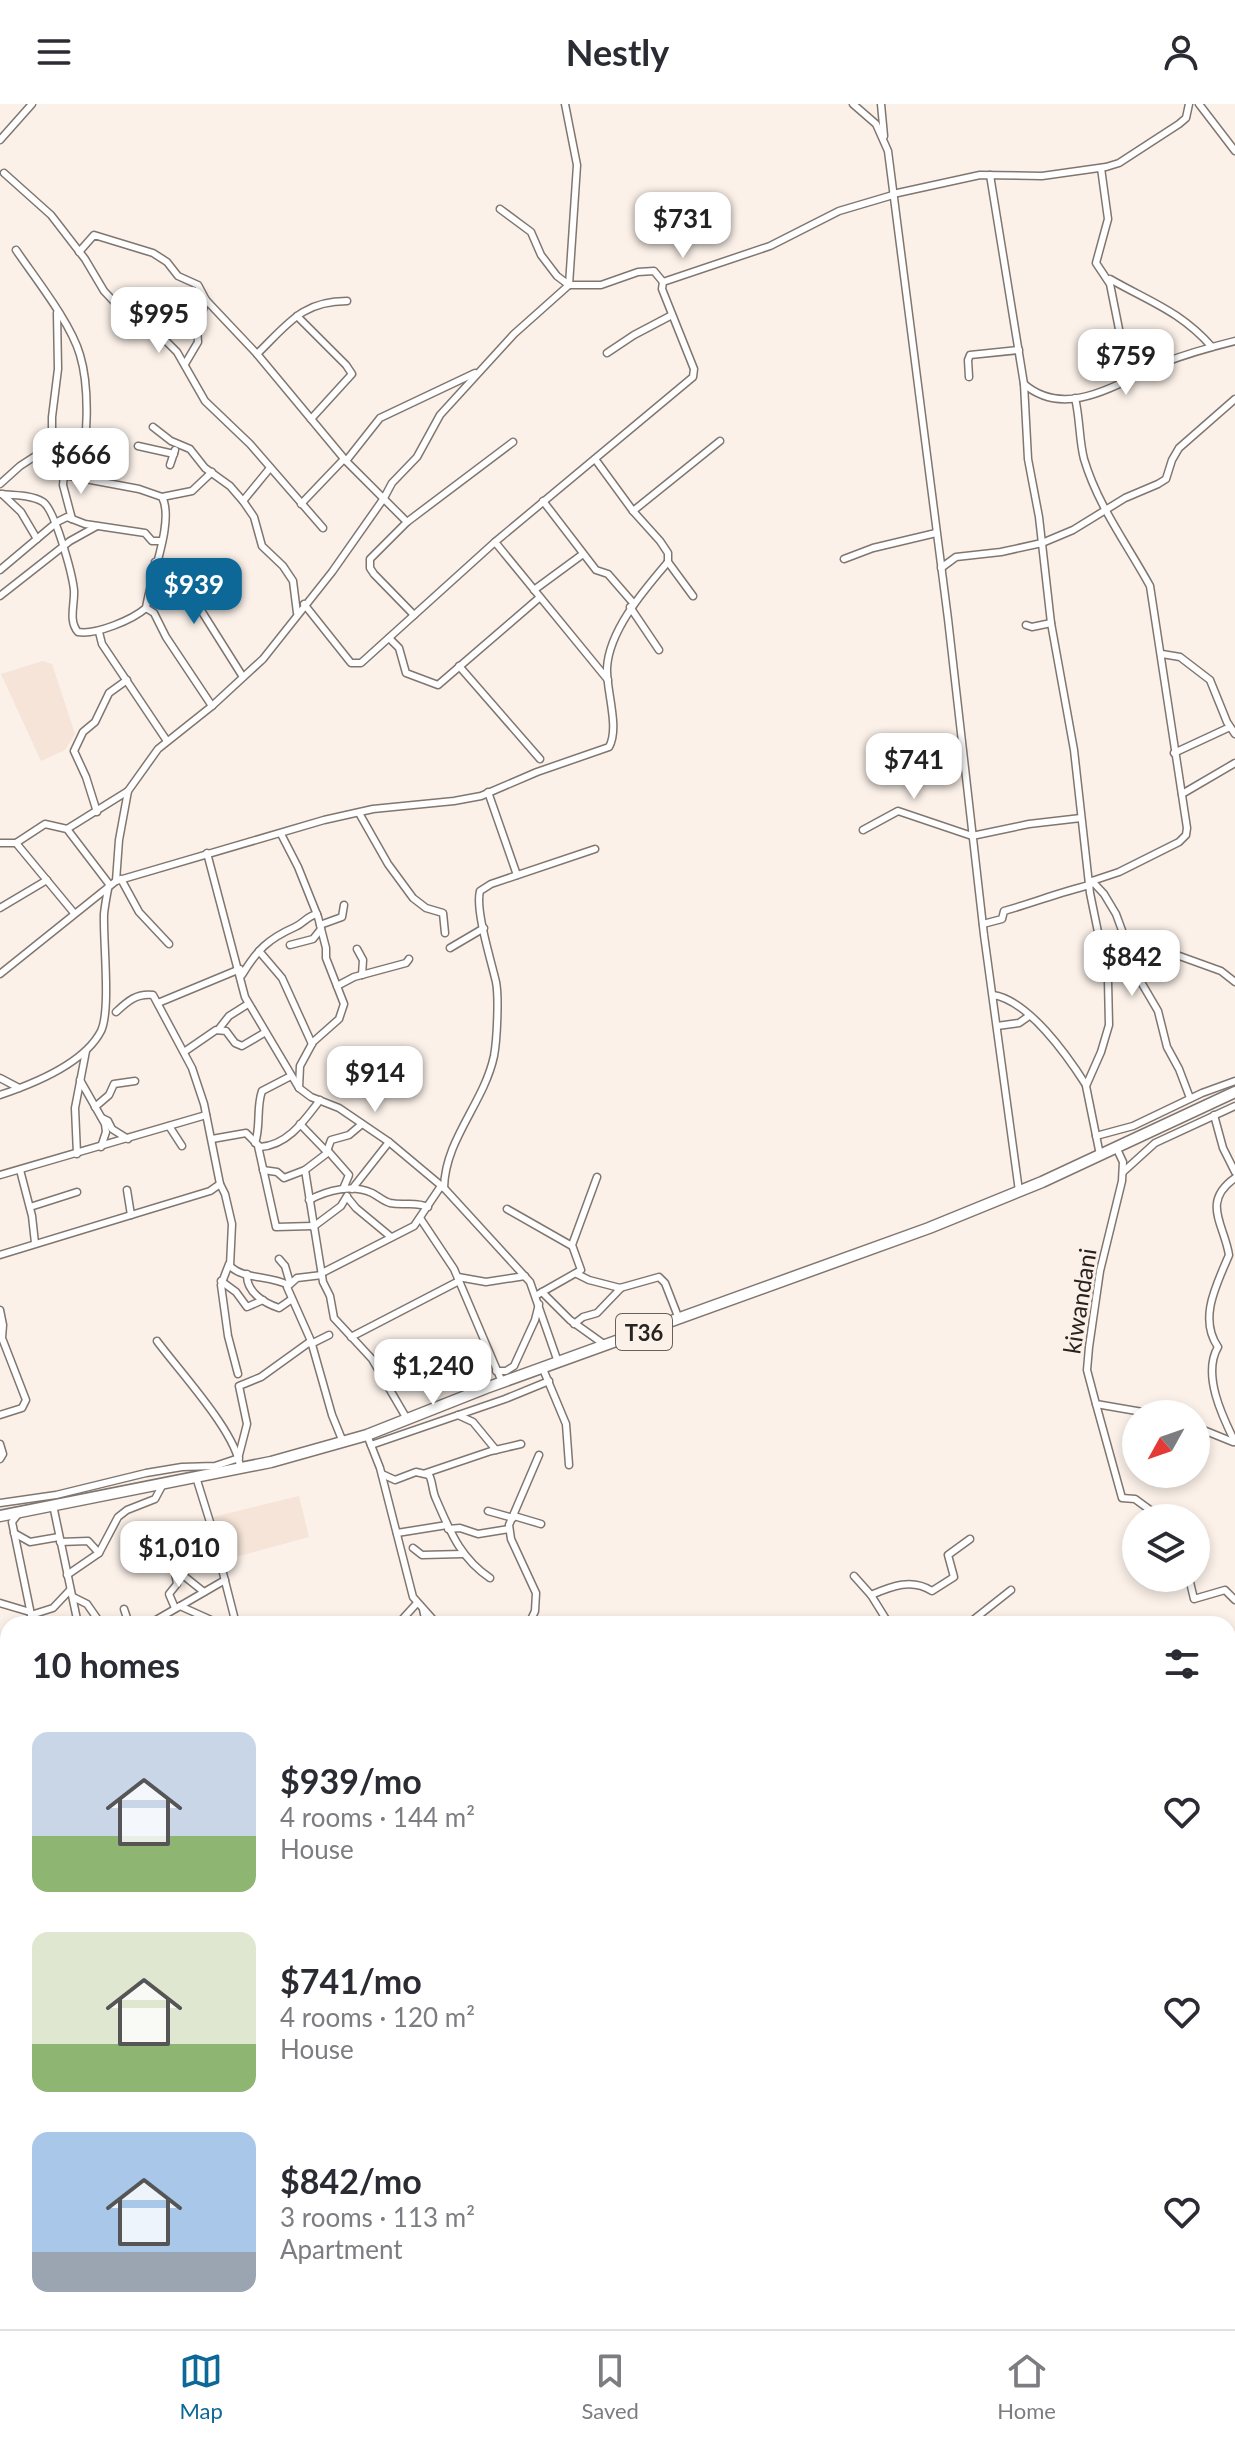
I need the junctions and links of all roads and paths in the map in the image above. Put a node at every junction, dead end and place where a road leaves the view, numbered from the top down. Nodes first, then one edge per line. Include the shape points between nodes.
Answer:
1 (32, 104) edge
2 (565, 104) edge
3 (853, 104) edge
4 (881, 104) edge
5 (1189, 104) edge
6 (1199, 104) edge
7 (0, 140) edge
8 (885, 142) junction
9 (1235, 151) edge
10 (1101, 168) junction
11 (4, 173) dead end
12 (990, 175) junction
13 (893, 195) junction
14 (500, 209) dead end
15 (16, 250) dead end
16 (79, 252) junction
17 (1108, 278) junction
18 (663, 282) junction
19 (569, 285) junction
20 (206, 300) junction
21 (347, 301) dead end
22 (57, 313) junction
23 (672, 315) junction
24 (297, 316) junction
25 (1235, 341) edge
26 (1212, 347) junction
27 (1019, 350) junction
28 (607, 353) dead end
29 (257, 354) junction
30 (185, 364) junction
31 (477, 372) junction
32 (969, 377) dead end
33 (1129, 379) junction
34 (1024, 384) junction
35 (1075, 398) junction
36 (1235, 399) edge
37 (311, 419) junction
38 (153, 427) dead end
39 (720, 441) dead end
40 (513, 442) dead end
41 (177, 443) junction
42 (138, 446) dead end
43 (174, 454) junction
44 (595, 459) junction
45 (345, 460) junction
46 (170, 465) dead end
47 (270, 468) junction
48 (212, 472) junction
49 (52, 473) junction
50 (64, 475) junction
51 (79, 477) junction
52 (1, 480) edge
53 (1, 494) edge
54 (162, 497) junction
55 (384, 498) junction
56 (243, 501) junction
57 (543, 501) junction
58 (301, 504) junction
59 (1106, 510) junction
60 (633, 511) junction
61 (72, 519) junction
62 (407, 522) junction
63 (54, 525) junction
64 (98, 526) junction
65 (323, 528) dead end
66 (936, 533) junction
67 (37, 539) junction
68 (162, 541) junction
69 (495, 542) junction
70 (1042, 543) junction
71 (64, 547) junction
72 (583, 554) junction
73 (844, 559) dead end
74 (155, 562) junction
75 (668, 562) junction
76 (941, 568) junction
77 (0, 570) edge
78 (534, 590) junction
79 (0, 596) edge
80 (693, 596) dead end
81 (539, 598) junction
82 (304, 604) junction
83 (632, 606) junction
84 (146, 608) junction
85 (297, 613) junction
86 (414, 615) junction
87 (1051, 623) junction
88 (1026, 625) dead end
89 (99, 632) junction
90 (389, 638) junction
91 (659, 650) dead end
92 (1162, 654) junction
93 (459, 666) junction
94 (243, 677) junction
95 (127, 680) junction
96 (608, 680) junction
97 (212, 706) junction
98 (1233, 730) edge
99 (167, 741) junction
100 (1174, 753) junction
101 (540, 759) dead end
102 (1235, 763) edge
103 (128, 791) junction
104 (488, 792) junction
105 (1182, 794) junction
106 (97, 812) junction
107 (359, 813) junction
108 (1081, 818) junction
109 (67, 829) junction
110 (863, 830) dead end
111 (281, 834) junction
112 (972, 836) junction
113 (0, 843) edge
114 (16, 843) junction
115 (595, 849) dead end
116 (207, 853) junction
117 (517, 875) junction
118 (47, 880) junction
119 (115, 881) junction
120 (1090, 883) junction
121 (344, 905) dead end
122 (1, 906) edge
123 (74, 913) junction
124 (317, 914) junction
125 (983, 924) junction
126 (320, 927) junction
127 (484, 928) junction
128 (445, 933) dead end
129 (1124, 936) junction
130 (169, 944) dead end
131 (290, 945) dead end
132 (450, 948) dead end
133 (357, 949) dead end
134 (259, 951) junction
135 (409, 959) dead end
136 (240, 973) junction
137 (0, 974) edge
138 (362, 975) junction
139 (1235, 982) edge
140 (337, 986) junction
141 (993, 995) junction
142 (158, 1003) junction
143 (248, 1004) junction
144 (116, 1012) dead end
145 (1029, 1016) junction
146 (997, 1026) junction
147 (218, 1030) junction
148 (264, 1033) junction
149 (312, 1044) junction
150 (87, 1048) junction
151 (184, 1052) junction
152 (291, 1076) junction
153 (0, 1078) edge
154 (80, 1080) junction
155 (135, 1081) dead end
156 (1235, 1081) edge
157 (1086, 1086) junction
158 (19, 1088) junction
159 (299, 1088) junction
160 (1235, 1092) edge
161 (0, 1095) edge
162 (1190, 1098) junction
163 (320, 1100) junction
164 (1235, 1106) edge
165 (95, 1107) junction
166 (206, 1115) junction
167 (1214, 1115) junction
168 (102, 1118) junction
169 (300, 1124) junction
170 (362, 1124) junction
171 (169, 1126) junction
172 (1096, 1136) junction
173 (128, 1139) junction
174 (212, 1139) junction
175 (389, 1142) junction
176 (256, 1144) junction
177 (182, 1146) dead end
178 (101, 1147) junction
179 (1116, 1147) junction
180 (328, 1152) junction
181 (77, 1154) junction
182 (1100, 1155) junction
183 (20, 1170) junction
184 (263, 1170) junction
185 (305, 1170) junction
186 (1123, 1172) junction
187 (1235, 1172) edge
188 (0, 1175) edge
189 (597, 1177) dead end
190 (1235, 1178) edge
191 (220, 1184) junction
192 (443, 1187) junction
193 (348, 1189) junction
194 (127, 1190) dead end
195 (77, 1192) dead end
196 (1019, 1192) junction
197 (347, 1197) junction
198 (309, 1200) junction
199 (30, 1207) junction
200 (428, 1207) junction
201 (507, 1209) dead end
202 (131, 1215) junction
203 (420, 1218) junction
204 (313, 1226) junction
205 (391, 1237) junction
206 (35, 1243) junction
207 (572, 1246) junction
208 (0, 1255) edge
209 (279, 1259) dead end
210 (229, 1264) junction
211 (247, 1274) junction
212 (322, 1274) junction
213 (577, 1274) junction
214 (525, 1276) junction
215 (458, 1278) junction
216 (221, 1281) junction
217 (289, 1284) junction
218 (622, 1287) junction
219 (539, 1293) junction
220 (292, 1299) junction
221 (263, 1300) junction
222 (539, 1304) junction
223 (0, 1310) edge
224 (679, 1319) junction
225 (574, 1324) junction
226 (329, 1335) dead end
227 (351, 1337) junction
228 (157, 1341) dead end
229 (311, 1342) junction
230 (605, 1345) junction
231 (558, 1362) junction
232 (543, 1369) junction
233 (496, 1371) junction
234 (238, 1374) dead end
235 (549, 1381) junction
236 (502, 1383) junction
237 (1096, 1404) junction
238 (1122, 1408) edge
239 (0, 1415) edge
240 (457, 1415) junction
241 (407, 1419) junction
242 (1210, 1433) edge
243 (369, 1440) junction
244 (343, 1442) junction
245 (1235, 1443) edge
246 (0, 1444) edge
247 (521, 1444) dead end
248 (496, 1450) junction
249 (539, 1455) dead end
250 (0, 1459) edge
251 (239, 1461) junction
252 (569, 1465) dead end
253 (426, 1473) junction
254 (382, 1474) junction
255 (196, 1477) junction
256 (163, 1484) junction
257 (0, 1502) edge
258 (1142, 1504) edge
259 (53, 1505) junction
260 (488, 1511) dead end
261 (19, 1513) junction
262 (0, 1516) edge
263 (514, 1517) junction
264 (541, 1524) dead end
265 (448, 1527) junction
266 (509, 1529) junction
267 (14, 1533) junction
268 (397, 1533) junction
269 (970, 1539) dead end
270 (60, 1540) junction
271 (215, 1544) junction
272 (147, 1548) dead end
273 (413, 1548) dead end
274 (159, 1551) junction
275 (99, 1553) junction
276 (463, 1554) junction
277 (174, 1567) junction
278 (67, 1575) junction
279 (854, 1576) dead end
280 (490, 1578) dead end
281 (225, 1580) junction
282 (1011, 1590) dead end
283 (204, 1592) junction
284 (1192, 1592) edge
285 (71, 1593) junction
286 (871, 1595) junction
287 (1235, 1600) edge
288 (0, 1603) edge
289 (420, 1606) junction
290 (177, 1607) junction
291 (124, 1609) dead end
292 (30, 1614) junction
293 (76, 1616) edge
294 (95, 1616) edge
295 (126, 1616) edge
296 (162, 1616) edge
297 (204, 1616) edge
298 (234, 1616) edge
299 (408, 1616) edge
300 (423, 1616) edge
301 (429, 1616) edge
302 (533, 1616) edge
303 (884, 1616) edge
304 (978, 1616) edge
305 (0, 1759) edge
306 (0, 1775) edge

1 - 7 street
2 - 19 street via 577,165
3 - 8 street via 876,124
4 - 8 street
5 - 10 street via 1179,124 1119,163
6 - 9 street
8 - 13 street
10 - 12 street via 1042,176
10 - 17 street via 1108,219 1096,263
11 - 16 street via 42,205
12 - 13 street
12 - 27 street
13 - 18 street via 839,211 770,246
13 - 66 street
14 - 19 street via 531,232 541,255
15 - 22 street
16 - 20 street via 94,235 153,253 178,276 198,285
16 - 30 street via 104,291 133,322 166,341
17 - 26 street via 1170,310
17 - 33 street
18 - 19 street via 654,271 601,285
18 - 23 street
19 - 31 street
20 - 29 street
20 - 30 street via 198,342
21 - 24 street via 328,301
22 - 49 street
22 - 51 street via 80,353 85,381
23 - 28 street
23 - 44 street via 693,377
24 - 29 street
24 - 37 street via 352,374
25 - 26 street
26 - 33 street
27 - 32 street via 970,355
27 - 34 street
29 - 37 street
30 - 47 street via 200,395
31 - 45 street via 380,418
31 - 55 street via 440,415 417,457
33 - 35 street
34 - 35 street via 1048,398
34 - 70 street via 1028,459
35 - 59 street via 1085,461
36 - 59 street via 1179,448 1166,479
37 - 45 street
38 - 41 street
39 - 60 street
40 - 62 street
41 - 43 street
41 - 48 street
42 - 43 street
43 - 46 street
44 - 57 street
44 - 60 street
45 - 55 street
45 - 58 street
47 - 56 street
47 - 58 street
48 - 54 street via 192,491
48 - 56 street
49 - 50 street
49 - 52 street via 45,470 40,453
50 - 51 street
50 - 61 street
51 - 54 street
53 - 63 street via 43,502
53 - 67 street via 21,512
54 - 68 street via 167,519
55 - 62 street
55 - 82 street
56 - 85 street via 262,546 293,581
57 - 69 street
57 - 72 street
58 - 65 street
59 - 70 street
59 - 92 street via 1150,586
60 - 75 street via 660,541
61 - 63 street
61 - 64 street
62 - 86 street via 369,563
63 - 67 street
63 - 71 street
64 - 68 street
64 - 71 street
66 - 73 street
66 - 76 street
67 - 77 street
68 - 74 street
69 - 78 street
69 - 86 street
70 - 76 street via 956,557
70 - 87 street
71 - 79 street
71 - 89 street via 74,589 74,627 80,633
72 - 78 street
72 - 83 street via 596,570 608,574
74 - 84 street
74 - 94 street via 192,596
75 - 80 street
75 - 83 street
76 - 112 street
78 - 81 street
81 - 93 street
81 - 96 street
82 - 85 street
82 - 90 street via 355,664
83 - 91 street
83 - 96 street via 609,655
84 - 89 street
84 - 97 street
85 - 94 street
86 - 90 street
87 - 88 street
87 - 108 street
89 - 95 street
90 - 93 street via 399,648 406,673 416,679 438,685
92 - 98 street via 1180,657 1210,680
92 - 100 street
93 - 101 street
94 - 97 street
95 - 99 street
95 - 106 street via 108,694 74,751
96 - 104 street via 614,733 609,747
97 - 99 street
98 - 100 street
99 - 103 street
100 - 105 street
102 - 105 street
103 - 106 street
103 - 119 street
104 - 107 street
104 - 117 street
105 - 120 street via 1187,828 1183,839
106 - 109 street
107 - 111 street
107 - 128 street via 413,898 443,913
108 - 112 street
108 - 120 street
109 - 114 street via 45,824
109 - 119 street
110 - 112 street via 898,811
111 - 116 street
111 - 124 street
112 - 125 street
113 - 114 street
114 - 118 street
115 - 117 street
116 - 119 street
116 - 136 street
117 - 127 street via 480,891
118 - 122 street
118 - 123 street
119 - 123 street
119 - 130 street
119 - 150 street via 104,913 103,1025
120 - 125 street via 1004,911 1002,919
120 - 129 street via 1104,894
120 - 157 street via 1107,972 1109,1025
121 - 126 street via 342,917
123 - 137 street
124 - 126 street
124 - 134 street via 274,936
125 - 141 street
126 - 131 street via 313,939
126 - 140 street
127 - 132 street
127 - 192 street via 498,999 494,1057 447,1161
129 - 139 street via 1221,971
129 - 162 street
133 - 138 street
134 - 136 street
134 - 149 street via 282,978
135 - 138 street
136 - 142 street
136 - 143 street
138 - 140 street
140 - 149 street via 342,1015
141 - 145 street via 1015,1002
141 - 146 street
142 - 144 street via 153,995 142,994
142 - 151 street
143 - 147 street
143 - 148 street
145 - 146 street
145 - 157 street
146 - 196 street
147 - 148 street via 242,1046
147 - 151 street
148 - 152 street
149 - 159 street via 300,1066
150 - 154 street
150 - 158 street via 53,1074
151 - 166 street
152 - 159 street
152 - 176 street via 262,1091
153 - 158 street
154 - 165 street
154 - 181 street via 74,1123
155 - 165 street via 114,1084
156 - 162 street
157 - 172 street
158 - 161 street
159 - 163 street
160 - 179 highway, T36
162 - 172 street via 1133,1126
163 - 169 street
163 - 170 street
164 - 167 street
165 - 168 street
166 - 171 street
166 - 174 street
167 - 186 street via 1155,1143
167 - 187 street
168 - 173 street
168 - 178 street via 106,1132
169 - 176 street via 285,1141
169 - 180 street
170 - 175 street
170 - 180 street via 331,1140
171 - 173 street
171 - 177 street
172 - 182 street
173 - 178 street
174 - 176 street via 246,1133
174 - 191 street
175 - 192 street
175 - 193 street
176 - 184 street
178 - 181 street
179 - 182 highway, T36
179 - 186 street, kiwandani
180 - 185 street
180 - 193 street via 349,1175
181 - 183 street
182 - 196 highway, T36
183 - 188 street
183 - 199 street
184 - 185 street via 284,1178
184 - 204 street via 276,1227
185 - 198 street
186 - 237 street, kiwandani via 1089,1347 1087,1370
189 - 207 street
190 - 245 street via 1217,1197 1218,1223 1229,1251 1212,1294 1210,1328 1218,1347 1213,1380
191 - 202 street
191 - 210 street via 231,1213
192 - 200 street
192 - 214 street
193 - 197 street
193 - 198 street
193 - 200 street via 371,1192 389,1203
194 - 202 street
195 - 199 street
196 - 224 highway, T36
197 - 204 street
197 - 205 street
198 - 204 street
199 - 206 street
200 - 203 street
201 - 207 street
202 - 206 street
203 - 205 street
203 - 215 street
204 - 212 street
205 - 212 street
206 - 208 street
207 - 213 street via 581,1267
209 - 217 street
210 - 211 street
210 - 216 street
211 - 217 street
211 - 221 street via 248,1285
212 - 217 street
212 - 227 street via 334,1318
213 - 218 street
213 - 219 street
214 - 215 street via 486,1282
214 - 219 street
215 - 227 street
215 - 233 street
216 - 221 street via 247,1307
216 - 234 street
217 - 220 street
218 - 224 street via 659,1277
218 - 225 street via 597,1313
219 - 222 street
219 - 225 street
220 - 221 street via 279,1308
220 - 229 street
222 - 231 street
222 - 233 street via 514,1366
223 - 239 street via 2,1338 26,1400 17,1410
224 - 230 highway, T36
225 - 230 street
226 - 229 street
227 - 241 street via 372,1359
228 - 251 street via 228,1435
229 - 244 street
229 - 251 street via 239,1386 247,1424
230 - 231 highway, T36
231 - 232 highway, T36
232 - 235 street
232 - 236 highway, T36
233 - 236 street
235 - 240 street
235 - 252 street via 566,1424
236 - 241 highway, T36
237 - 238 street
237 - 258 street, kiwandani via 1122,1498
240 - 243 street
240 - 248 street via 473,1422
241 - 243 highway, T36
242 - 245 street
243 - 244 highway, T36
243 - 254 street
244 - 251 highway, T36
246 - 250 street
247 - 248 street
248 - 253 street
249 - 263 street
251 - 255 highway, T36
251 - 257 street via 168,1469
253 - 254 street via 395,1480
253 - 265 street
254 - 268 street
255 - 256 highway, T36
255 - 271 street
256 - 259 highway, T36
256 - 275 street via 155,1499 118,1517
259 - 261 highway, T36
259 - 270 street
260 - 263 street
261 - 262 highway, T36
261 - 267 street via 12,1522
263 - 264 street
263 - 266 street
265 - 266 street via 478,1534
265 - 268 street
265 - 276 street
266 - 302 street via 536,1593
267 - 270 street via 30,1542
267 - 292 street
268 - 289 street via 404,1569
269 - 286 street via 948,1555 954,1577 937,1590 899,1585
270 - 275 street via 88,1541
270 - 278 street
271 - 274 street via 199,1554 181,1540
271 - 281 street
272 - 274 street
273 - 276 street via 422,1555
274 - 277 street
275 - 278 street
276 - 280 street
277 - 283 street
277 - 290 street via 177,1584 169,1594
278 - 285 street
279 - 286 street
281 - 283 street
281 - 298 street
282 - 304 street
283 - 290 street
284 - 287 street via 1194,1599 1225,1590
285 - 292 street via 53,1608
285 - 293 street
285 - 294 street
286 - 303 street
288 - 292 street
289 - 299 street
289 - 300 street
289 - 301 street
290 - 296 street
290 - 297 street
291 - 295 street
305 - 306 street

